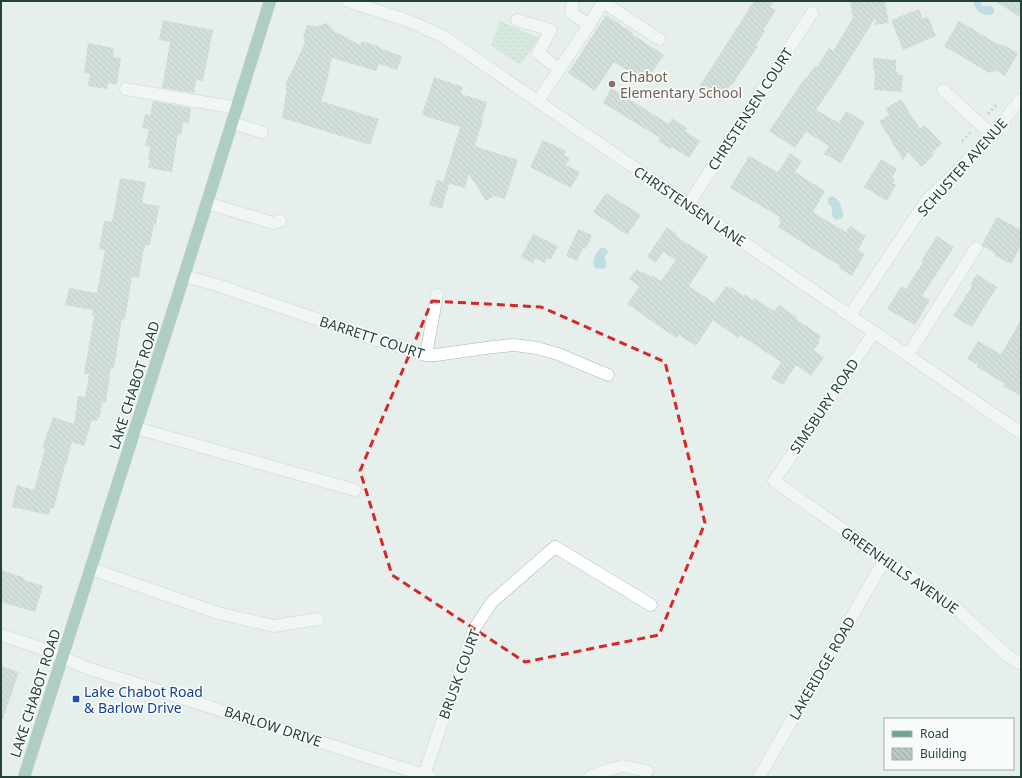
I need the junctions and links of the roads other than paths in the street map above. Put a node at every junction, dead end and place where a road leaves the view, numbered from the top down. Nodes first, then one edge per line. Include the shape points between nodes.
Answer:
1 (270, 1) edge
2 (348, 1) edge
3 (572, 1) edge
4 (812, 13) dead end
5 (517, 20) dead end
6 (589, 25) junction
7 (659, 40) dead end
8 (559, 69) junction
9 (126, 89) dead end
10 (943, 90) dead end
11 (1021, 99) edge
12 (538, 101) junction
13 (237, 108) junction
14 (232, 123) junction
15 (262, 132) dead end
16 (992, 134) junction
17 (207, 203) junction
18 (688, 205) junction
19 (280, 221) dead end
20 (976, 248) dead end
21 (184, 276) junction
22 (437, 295) dead end
23 (850, 315) junction
24 (874, 332) junction
25 (426, 355) junction
26 (908, 355) junction
27 (608, 375) dead end
28 (136, 428) junction
29 (1021, 433) edge
30 (774, 481) joint
31 (355, 490) dead end
32 (885, 559) junction
33 (91, 569) junction
34 (651, 605) dead end
35 (318, 619) dead end
36 (1, 635) edge
37 (63, 657) junction
38 (1021, 664) edge
39 (648, 771) dead end
40 (428, 776) edge
41 (24, 777) edge
42 (590, 777) edge
43 (759, 777) edge

1 - 13 main road, LAKE CHABOT ROAD
2 - 12 street, CHRISTENSEN LANE via 409,21 444,36
3 - 6 street via 571,13
4 - 18 street, CHRISTENSEN COURT
5 - 8 street via 551,30 538,53
6 - 7 street via 603,2
6 - 8 street
8 - 12 street
9 - 13 street
10 - 16 street
11 - 16 street, SCHUSTER AVENUE
12 - 18 street, CHRISTENSEN LANE
13 - 14 main road, LAKE CHABOT ROAD
14 - 15 street
14 - 17 main road, LAKE CHABOT ROAD
16 - 23 street, SCHUSTER AVENUE via 926,202
17 - 19 street via 273,223
17 - 21 main road, LAKE CHABOT ROAD
18 - 23 street, CHRISTENSEN LANE
20 - 26 street
21 - 25 street, BARRETT COURT
21 - 28 main road, LAKE CHABOT ROAD
22 - 25 street
23 - 24 street, CHRISTENSEN LANE
24 - 26 street, CHRISTENSEN LANE
24 - 30 street, SIMSBURY ROAD
25 - 27 street, BARRETT COURT via 514,345 558,354
26 - 29 street, CHRISTENSEN LANE
28 - 31 street
28 - 33 main road, LAKE CHABOT ROAD
30 - 32 street, GREENHILLS AVENUE
32 - 38 street, GREENHILLS AVENUE via 952,605 1008,656
32 - 43 street, LAKERIDGE ROAD
33 - 35 street via 218,613 274,626
33 - 37 main road, LAKE CHABOT ROAD
34 - 40 street, BRUSK COURT via 554,547 492,602 474,629
36 - 37 street, BARLOW DRIVE
37 - 40 street, BARLOW DRIVE via 90,669
37 - 41 main road, LAKE CHABOT ROAD
39 - 42 street via 623,766

